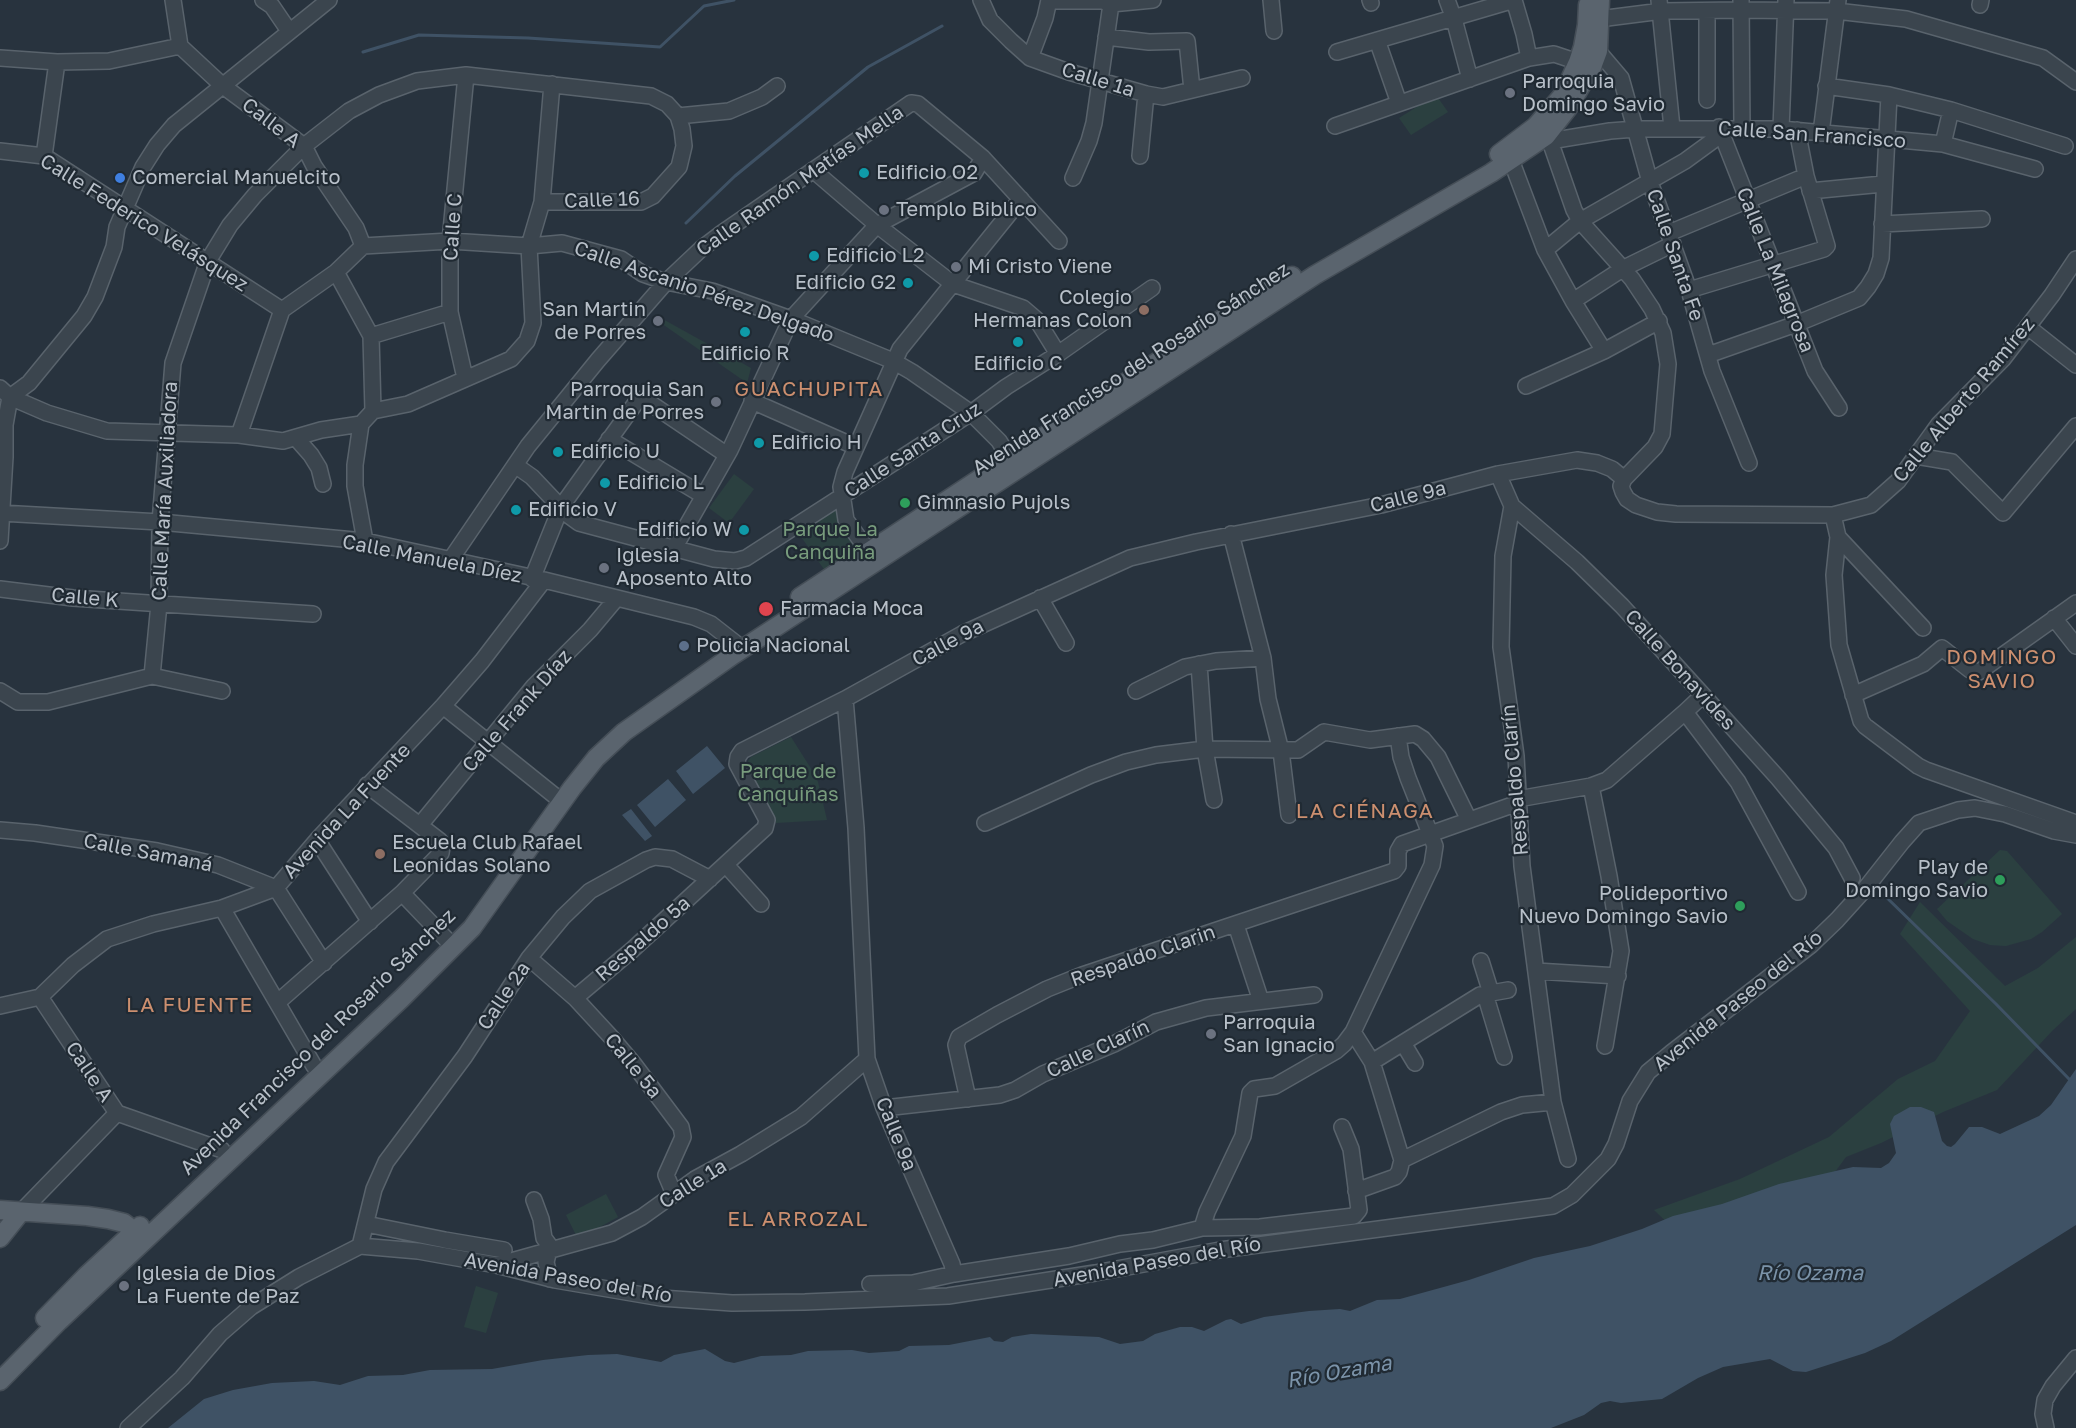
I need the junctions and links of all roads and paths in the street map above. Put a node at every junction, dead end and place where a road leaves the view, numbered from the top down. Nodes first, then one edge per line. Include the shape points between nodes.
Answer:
1 (173, 0) edge
2 (263, 0) edge
3 (329, 0) edge
4 (981, 0) edge
5 (1049, 0) edge
6 (1153, 0) edge
7 (1271, 0) edge
8 (1447, 0) edge
9 (1514, 0) edge
10 (1588, 0) edge
11 (1600, 0) edge
12 (1105, 2) edge
13 (1741, 5) edge
14 (1786, 5) edge
15 (1660, 6) edge
16 (1837, 6) edge
17 (1707, 11) junction
18 (1454, 19) junction
19 (1599, 19) junction
20 (289, 31) junction
21 (1274, 31) dead end
22 (1106, 37) junction
23 (1377, 40) junction
24 (180, 46) junction
25 (1598, 51) junction
26 (1337, 52) dead end
27 (0, 58) edge
28 (1030, 58) junction
29 (1529, 58) junction
30 (57, 62) junction
31 (1578, 63) junction
32 (466, 75) junction
33 (1242, 78) dead end
34 (1470, 79) junction
35 (1099, 80) junction
36 (2076, 82) edge
37 (552, 84) junction
38 (223, 86) junction
39 (777, 86) dead end
40 (1826, 86) junction
41 (1192, 90) junction
42 (1146, 94) junction
43 (1889, 95) junction
44 (1707, 100) dead end
45 (1399, 103) junction
46 (1951, 110) junction
47 (678, 116) junction
48 (1335, 126) dead end
49 (1672, 128) junction
50 (1742, 128) junction
51 (1636, 129) junction
52 (1781, 129) junction
53 (1797, 130) junction
54 (1720, 131) junction
55 (1821, 133) junction
56 (1544, 134) junction
57 (1886, 140) junction
58 (1943, 144) junction
59 (304, 146) junction
60 (2065, 146) dead end
61 (0, 151) edge
62 (44, 156) junction
63 (1140, 156) dead end
64 (983, 158) junction
65 (1511, 160) junction
66 (2035, 169) dead end
67 (813, 170) junction
68 (1073, 178) dead end
69 (1650, 182) junction
70 (1808, 184) junction
71 (1883, 184) junction
72 (1021, 199) junction
73 (1747, 200) junction
74 (542, 202) junction
75 (126, 208) junction
76 (1982, 219) dead end
77 (1580, 221) junction
78 (1882, 224) junction
79 (877, 225) junction
80 (1383, 230) junction
81 (1671, 239) junction
82 (450, 241) junction
83 (1059, 241) dead end
84 (363, 246) junction
85 (529, 246) junction
86 (1545, 250) junction
87 (2076, 259) edge
88 (208, 261) junction
89 (1772, 265) junction
90 (1624, 268) junction
91 (336, 272) junction
92 (666, 282) junction
93 (953, 284) junction
94 (1152, 288) dead end
95 (1689, 290) junction
96 (1573, 301) junction
97 (282, 310) junction
98 (450, 312) junction
99 (791, 319) junction
100 (1659, 321) junction
101 (1796, 324) junction
102 (2028, 327) junction
103 (371, 336) junction
104 (1604, 351) junction
105 (1059, 354) junction
106 (1708, 355) junction
107 (893, 361) junction
108 (2076, 365) edge
109 (465, 378) junction
110 (1527, 386) dead end
111 (5, 392) edge
112 (752, 401) junction
113 (1839, 408) dead end
114 (373, 411) junction
115 (971, 413) junction
116 (362, 424) junction
117 (2076, 426) edge
118 (168, 433) junction
119 (239, 435) junction
120 (296, 438) junction
121 (609, 440) junction
122 (856, 447) junction
123 (727, 455) junction
124 (1916, 456) junction
125 (1749, 463) dead end
126 (1014, 464) junction
127 (515, 465) junction
128 (1498, 474) junction
129 (1624, 478) junction
130 (323, 484) dead end
131 (704, 496) junction
132 (841, 497) junction
133 (1512, 506) junction
134 (561, 507) junction
135 (1, 514) edge
136 (1833, 515) junction
137 (160, 522) junction
138 (1231, 534) junction
139 (1838, 537) junction
140 (0, 541) edge
141 (365, 541) junction
142 (673, 550) junction
143 (868, 552) junction
144 (450, 559) junction
145 (538, 579) junction
146 (0, 589) edge
147 (616, 598) junction
148 (1040, 598) junction
149 (2076, 603) edge
150 (159, 604) junction
151 (313, 614) dead end
152 (2054, 618) junction
153 (1923, 628) dead end
154 (1066, 643) dead end
155 (738, 645) junction
156 (2076, 646) edge
157 (1263, 658) junction
158 (1199, 664) junction
159 (152, 676) junction
160 (0, 691) edge
161 (222, 691) dead end
162 (1136, 691) dead end
163 (1853, 695) junction
164 (1702, 696) junction
165 (845, 699) junction
166 (443, 706) junction
167 (1685, 712) junction
168 (1398, 736) junction
169 (489, 741) junction
170 (1205, 749) junction
171 (1281, 751) junction
172 (367, 785) junction
173 (1591, 786) junction
174 (555, 796) junction
175 (1214, 800) dead end
176 (1518, 801) junction
177 (1289, 815) dead end
178 (1469, 820) junction
179 (985, 823) dead end
180 (2076, 823) edge
181 (420, 825) junction
182 (0, 830) edge
183 (1431, 834) junction
184 (2076, 835) edge
185 (317, 840) junction
186 (726, 865) junction
187 (1852, 878) dead end
188 (710, 879) junction
189 (276, 888) junction
190 (1798, 892) dead end
191 (402, 893) junction
192 (761, 904) dead end
193 (222, 908) junction
194 (370, 921) junction
195 (1236, 925) junction
196 (447, 940) junction
197 (529, 958) junction
198 (1481, 961) dead end
199 (324, 963) junction
200 (1536, 971) junction
201 (1618, 976) junction
202 (1508, 990) dead end
203 (1488, 993) junction
204 (1314, 995) dead end
205 (40, 997) junction
206 (575, 998) junction
207 (1261, 1001) junction
208 (278, 1002) junction
209 (0, 1006) edge
210 (1353, 1032) junction
211 (1403, 1043) junction
212 (1605, 1046) dead end
213 (1504, 1057) dead end
214 (867, 1059) junction
215 (1371, 1062) junction
216 (1415, 1063) dead end
217 (314, 1066) junction
218 (968, 1099) junction
219 (1553, 1102) junction
220 (884, 1108) junction
221 (117, 1113) junction
222 (1342, 1127) dead end
223 (222, 1150) junction
224 (1568, 1159) dead end
225 (1402, 1160) junction
226 (1356, 1191) junction
227 (674, 1194) junction
228 (534, 1200) dead end
229 (0, 1210) edge
230 (20, 1213) junction
231 (366, 1224) junction
232 (1202, 1228) junction
233 (140, 1235) junction
234 (0, 1238) edge
235 (360, 1246) junction
236 (552, 1248) junction
237 (504, 1250) dead end
238 (496, 1265) junction
239 (954, 1274) junction
240 (550, 1279) junction
241 (870, 1284) dead end
242 (2076, 1358) edge
243 (0, 1365) edge
244 (0, 1381) edge
245 (128, 1428) edge
246 (2046, 1428) edge

1 - 24 street
2 - 20 street via 272,6
3 - 20 street
4 - 28 street, Calle 1a via 990,20
5 - 12 street
5 - 28 street
6 - 12 street
7 - 21 street
8 - 18 street
9 - 18 street
9 - 29 street
10 - 31 main road, Avenida Francisco del Rosario Sánchez
11 - 19 main road, Avenida Francisco del Rosario Sánchez
12 - 22 street
13 - 14 street
13 - 17 street
13 - 50 street
14 - 16 street
14 - 52 street
15 - 17 street
15 - 19 street
15 - 49 street
16 - 36 street via 1921,22 2043,58
16 - 40 street
17 - 44 street
18 - 23 street
18 - 34 street
19 - 25 main road, Avenida Francisco del Rosario Sánchez
20 - 38 street
22 - 35 street
22 - 41 street via 1187,41
23 - 26 street
23 - 45 street
24 - 30 street via 109,61
24 - 38 street, Calle A
25 - 51 street, Calle Santa Fe via 1621,78
25 - 56 main road, Avenida Francisco del Rosario Sánchez via 1572,101
27 - 30 street
28 - 35 street, Calle 1a
29 - 31 street via 1554,54
29 - 34 street
30 - 62 street
31 - 56 main road, Avenida Francisco del Rosario Sánchez
32 - 37 street, Calle María Auxiliadora
32 - 59 street, Calle María Auxiliadora via 417,81 379,95 349,111
32 - 82 street, Calle C
33 - 41 street, Calle 1a
34 - 45 street
35 - 42 street, Calle 1a
35 - 68 street via 1091,132
37 - 47 street via 651,96 667,104
37 - 74 street
38 - 59 street, Calle A
38 - 75 street via 174,125 157,145
39 - 47 street via 729,111
40 - 43 street
40 - 55 street
41 - 42 street, Calle 1a via 1163,97
42 - 63 street
43 - 46 street
43 - 57 street
45 - 48 street
46 - 58 street
46 - 60 street
47 - 74 street, Calle 16 via 684,146 679,167 653,196 642,202
49 - 51 street, Calle San Francisco
49 - 54 street, Calle San Francisco
50 - 52 street, Calle San Francisco
50 - 54 street, Calle San Francisco
51 - 56 street, Calle San Francisco
51 - 69 street, Calle Santa Fe
52 - 53 street, Calle San Francisco
53 - 55 street, Calle San Francisco
53 - 70 street
54 - 69 street via 1685,161
54 - 73 street, Calle La Milagrosa
55 - 57 street, Calle San Francisco
56 - 65 main road, Avenida Francisco del Rosario Sánchez
56 - 77 street
56 - 80 main road, Avenida Francisco del Rosario Sánchez via 1496,157
57 - 58 street, Calle San Francisco
57 - 71 street
58 - 66 street, Calle San Francisco
59 - 84 street, Calle A via 356,228
59 - 88 street, Calle María Auxiliadora via 255,195
61 - 62 street, Calle Federico Velásquez
62 - 75 street, Calle Federico Velásquez
64 - 67 street, Calle Ramón Matías Mella via 914,102
64 - 72 street, Calle Ramón Matías Mella
64 - 79 street via 974,173
65 - 80 main road, Avenida Francisco del Rosario Sánchez
65 - 86 street
67 - 79 street
67 - 92 street, Calle Ramón Matías Mella via 701,249
69 - 77 street
69 - 81 street, Calle Santa Fe
70 - 71 street
70 - 73 street
70 - 89 street via 1827,246
71 - 78 street
72 - 83 street, Calle Ramón Matías Mella
72 - 93 street
73 - 81 street
73 - 89 street, Calle La Milagrosa
74 - 85 street
75 - 88 street, Calle Federico Velásquez
75 - 111 street via 90,307 29,383
76 - 78 street
77 - 86 street
77 - 90 street
78 - 101 street via 1881,258 1876,274 1859,298
79 - 93 street
79 - 99 street
80 - 126 main road, Avenida Francisco del Rosario Sánchez via 1312,271
81 - 90 street
81 - 95 street, Calle Santa Fe
82 - 84 street, Calle Ascanio Pérez Delgado
82 - 85 street, Calle Ascanio Pérez Delgado
82 - 98 street, Calle C
84 - 91 street
85 - 92 street, Calle Ascanio Pérez Delgado via 562,243 621,259 643,274
85 - 109 street via 533,323 527,341 511,359
86 - 96 street
87 - 102 street, Calle Alberto Ramírez
88 - 97 street, Calle Federico Velásquez
88 - 118 street, Calle María Auxiliadora via 173,363
89 - 95 street
89 - 101 street, Calle La Milagrosa
90 - 96 street
90 - 100 street
91 - 97 street
91 - 103 street
92 - 99 street, Calle Ascanio Pérez Delgado via 712,291
92 - 127 street, Calle Ramón Matías Mella via 558,407
93 - 105 street via 1023,308 1037,321
93 - 107 street
94 - 105 street, Calle Santa Cruz
95 - 106 street, Calle Santa Fe
96 - 104 street
97 - 119 street
98 - 103 street
98 - 109 street, Calle C
99 - 107 street, Calle Ascanio Pérez Delgado
99 - 112 street
100 - 104 street
100 - 129 street via 1668,364 1662,434 1648,456
101 - 106 street
101 - 113 street, Calle La Milagrosa via 1815,371
102 - 108 street
102 - 124 street, Calle Alberto Ramírez via 2003,359 1939,424
103 - 114 street
104 - 110 street
105 - 115 street, Calle Santa Cruz
106 - 125 street, Calle Santa Fe
107 - 115 street, Calle Ascanio Pérez Delgado
107 - 122 street
109 - 114 street via 408,404
111 - 118 street via 46,413 107,431
111 - 135 street
112 - 122 street
112 - 123 street
114 - 116 street
115 - 126 street, Calle Ascanio Pérez Delgado via 999,441
115 - 132 street, Calle Santa Cruz
116 - 120 street
116 - 141 street via 355,486
117 - 124 street via 2003,513 1952,462
118 - 119 street
118 - 137 street, Calle María Auxiliadora
119 - 120 street via 283,441
120 - 130 street via 312,455
121 - 123 street, Avenida La Fuente via 637,400 642,399
121 - 131 street
121 - 134 street, Avenida La Fuente
122 - 132 street via 845,472
123 - 131 street
124 - 136 street, Calle Alberto Ramírez via 1898,481 1871,505
126 - 143 main road, Avenida Francisco del Rosario Sánchez
126 - 155 main road, Avenida Francisco del Rosario Sánchez
127 - 134 street, Calle Santa Cruz
127 - 144 street, Calle Ramón Matías Mella
128 - 129 street, Calle 9a via 1577,460 1597,463
128 - 133 street, Calle Bonavides
128 - 138 street, Calle 9a via 1382,505
129 - 136 street, Calle Alberto Ramírez via 1621,486 1627,499 1657,512
131 - 142 street
132 - 142 street, Calle Santa Cruz via 746,558 714,559
132 - 143 street via 846,520
133 - 164 street, Calle Bonavides via 1607,591
133 - 176 street, Respaldo Clarín via 1503,556 1501,646
134 - 142 street, Calle Santa Cruz via 579,523
134 - 145 street, Avenida La Fuente
135 - 137 street, Calle Manuela Díez
135 - 140 street
136 - 139 street
137 - 141 street, Calle Manuela Díez
137 - 150 street, Calle María Auxiliadora
138 - 148 street, Calle 9a via 1130,558
138 - 157 street
139 - 153 street
139 - 163 street via 1834,575 1839,645
141 - 144 street, Calle Manuela Díez
143 - 155 main road, Avenida Francisco del Rosario Sánchez
144 - 145 street, Calle Manuela Díez
145 - 147 street, Calle Manuela Díez
145 - 166 street, Avenida La Fuente via 482,661
146 - 150 street, Calle K
147 - 155 street, Calle Manuela Díez via 694,616
147 - 169 street, Calle Frank Díaz
148 - 154 street
148 - 165 street, Calle 9a via 962,634
149 - 152 street
150 - 151 street, Calle K
150 - 159 street, Calle María Auxiliadora
152 - 156 street
152 - 163 street via 1979,672 1970,670 1942,648 1923,664
155 - 174 main road, Avenida Francisco del Rosario Sánchez via 612,728 579,762
155 - 233 main road, Avenida Francisco del Rosario Sánchez via 609,745 572,788 472,928 401,999
157 - 158 street
157 - 171 street
158 - 162 street
158 - 170 street
159 - 160 street via 48,702 18,702
159 - 161 street
163 - 180 street via 1865,726 1918,766
164 - 167 street
164 - 187 street, Calle Bonavides via 1785,786 1836,848
165 - 186 street, Respaldo 5a via 738,757 737,764 767,825
165 - 214 street, Calle 9a via 856,828
166 - 169 street
166 - 172 street, Avenida La Fuente
167 - 173 street via 1607,780
167 - 190 street via 1738,782
168 - 171 street via 1370,740 1324,732 1298,750
168 - 178 street via 1415,734 1431,748
168 - 183 street via 1408,778
169 - 174 street
169 - 181 street, Calle Frank Díaz
170 - 171 street
170 - 175 street
170 - 179 street via 1126,762
171 - 177 street
172 - 181 street
172 - 185 street, Avenida La Fuente
173 - 176 street
173 - 201 street via 1621,951
174 - 196 main road, Avenida Francisco del Rosario Sánchez via 480,903
176 - 178 street
176 - 200 street, Respaldo Clarín
178 - 183 street
181 - 191 street via 440,841 441,853
182 - 189 street, Calle Samaná via 156,851 218,865
183 - 195 street, Respaldo Clarin via 1402,844 1394,871
183 - 210 street via 1435,846 1432,865
184 - 240 street, Avenida Paseo del Río via 1975,808 1919,824 1811,945 1648,1072 1630,1101 1608,1159 1572,1195 1553,1206 1231,1249 948,1296 732,1303 661,1298
185 - 189 street, Avenida La Fuente
185 - 194 street
186 - 188 street, Respaldo 5a
186 - 192 street
188 - 197 street, Calle 2a via 672,859 646,860 590,891
188 - 206 street, Respaldo 5a
189 - 193 street, Avenida La Fuente
189 - 199 street
191 - 194 street
191 - 196 street
193 - 205 street, Avenida La Fuente via 107,939
193 - 208 street
194 - 199 street
195 - 207 street
195 - 218 street, Respaldo Clarin via 1047,989 968,1030 956,1045
196 - 217 main road, Avenida Francisco del Rosario Sánchez
197 - 206 street, Calle 5a
197 - 231 street, Calle 2a via 465,1056 386,1162 374,1189
198 - 203 street
199 - 208 street
200 - 201 street
200 - 219 street, Respaldo Clarín
201 - 212 street
202 - 203 street
203 - 211 street
203 - 213 street
204 - 207 street, Calle Clarín
205 - 209 street
205 - 221 street, Calle A
206 - 227 street, Calle 5a via 633,1063 681,1127 683,1137 666,1175
207 - 218 street, Calle Clarín via 1206,1008 1156,1022 1015,1090
208 - 217 street
210 - 215 street
210 - 232 street via 1336,1051 1275,1086 1251,1091 1243,1136
211 - 215 street
211 - 216 street
214 - 220 street, Calle 9a
214 - 227 street, Calle 1a via 801,1117
215 - 225 street
217 - 223 main road, Avenida Francisco del Rosario Sánchez
218 - 220 street, Calle Clarín
219 - 224 street, Respaldo Clarín
219 - 225 street via 1501,1112
220 - 239 street, Calle 9a
221 - 223 street, Calle A
221 - 230 street
222 - 226 street via 1351,1149
223 - 233 main road, Avenida Francisco del Rosario Sánchez
225 - 226 street via 1395,1177
226 - 232 street via 1359,1210 1354,1216 1260,1227
227 - 236 street, Calle 1a via 612,1233
228 - 236 street via 544,1238
229 - 230 main road
230 - 233 main road via 124,1222
230 - 234 main road
231 - 235 street, Calle 2a
231 - 237 street
232 - 239 street via 1069,1256
233 - 243 main road, Avenida Francisco del Rosario Sánchez via 86,1276
233 - 244 main road, Avenida Francisco del Rosario Sánchez
235 - 238 street, Avenida Paseo del Río via 418,1251
235 - 245 street via 251,1307
236 - 238 street, Calle 1a
236 - 240 street via 546,1262
238 - 240 street, Avenida Paseo del Río
239 - 241 street via 913,1283
242 - 246 street via 2045,1400

